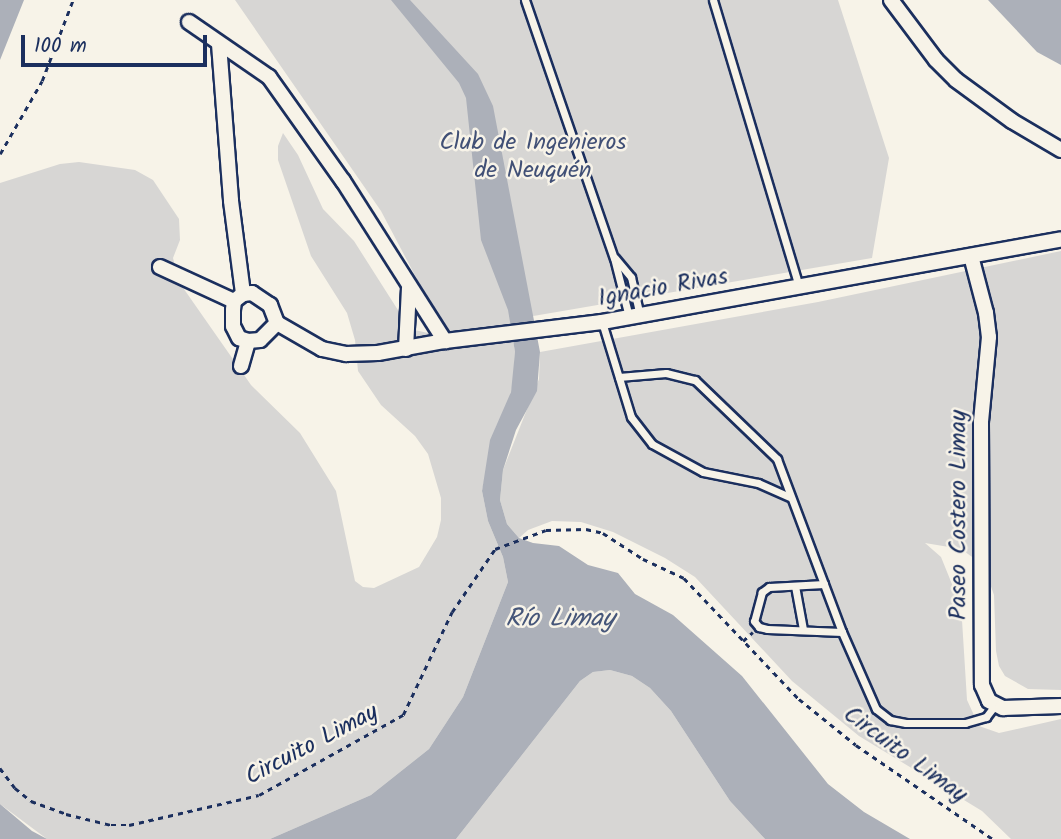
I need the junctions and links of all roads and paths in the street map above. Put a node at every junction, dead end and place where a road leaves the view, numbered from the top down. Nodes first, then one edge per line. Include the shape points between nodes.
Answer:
1 (73, 0) edge
2 (525, 0) edge
3 (713, 0) edge
4 (891, 0) edge
5 (901, 0) edge
6 (189, 22) dead end
7 (219, 44) junction
8 (1061, 142) edge
9 (1061, 150) edge
10 (0, 154) edge
11 (1061, 239) edge
12 (971, 256) junction
13 (614, 258) junction
14 (160, 267) dead end
15 (799, 286) junction
16 (409, 288) junction
17 (239, 298) junction
18 (635, 316) junction
19 (277, 323) junction
20 (602, 323) junction
21 (248, 341) junction
22 (445, 341) junction
23 (406, 349) junction
24 (241, 366) dead end
25 (619, 377) junction
26 (791, 498) junction
27 (824, 584) junction
28 (796, 586) junction
29 (759, 627) junction
30 (803, 629) junction
31 (842, 632) junction
32 (743, 641) junction
33 (995, 705) junction
34 (1061, 706) edge
35 (0, 768) edge
36 (993, 839) edge

1 - 10 path via 42,81
2 - 13 lane
3 - 15 lane
4 - 9 street via 956,80
5 - 8 street via 959,73 1003,107
6 - 7 street
7 - 16 street via 269,77 343,181
7 - 17 street
11 - 12 street, Ignacio Rivas
12 - 15 street, Ignacio Rivas
12 - 33 street, Paseo Costero Limay via 989,337 981,422 981,672 984,695
13 - 18 lane
13 - 18 lane via 631,277
14 - 17 street
15 - 18 street, Ignacio Rivas
16 - 22 street
16 - 23 street
17 - 19 street via 260,296 270,305
17 - 21 street via 233,326 239,338
18 - 20 street, Ignacio Rivas
19 - 21 street via 260,340
19 - 23 street, Ignacio Rivas via 322,349 346,354
20 - 22 street, Ignacio Rivas
20 - 25 lane
21 - 24 street
22 - 23 street, Ignacio Rivas
25 - 26 lane via 631,417 652,444 703,472 758,483
25 - 26 lane via 666,373 695,380 777,459
26 - 27 lane
27 - 28 lane
27 - 31 lane
28 - 29 lane via 769,587 762,592 754,621
28 - 30 lane
29 - 30 lane
29 - 32 path
30 - 31 lane
31 - 33 lane via 876,709 890,720 965,723 986,717
32 - 35 path, Circuito Limay via 684,578 603,533 555,528 498,546 452,612 403,715 259,795 129,825 111,825 32,801 15,789
32 - 36 path, Circuito Limay via 783,684 847,738
33 - 34 street via 1010,709

